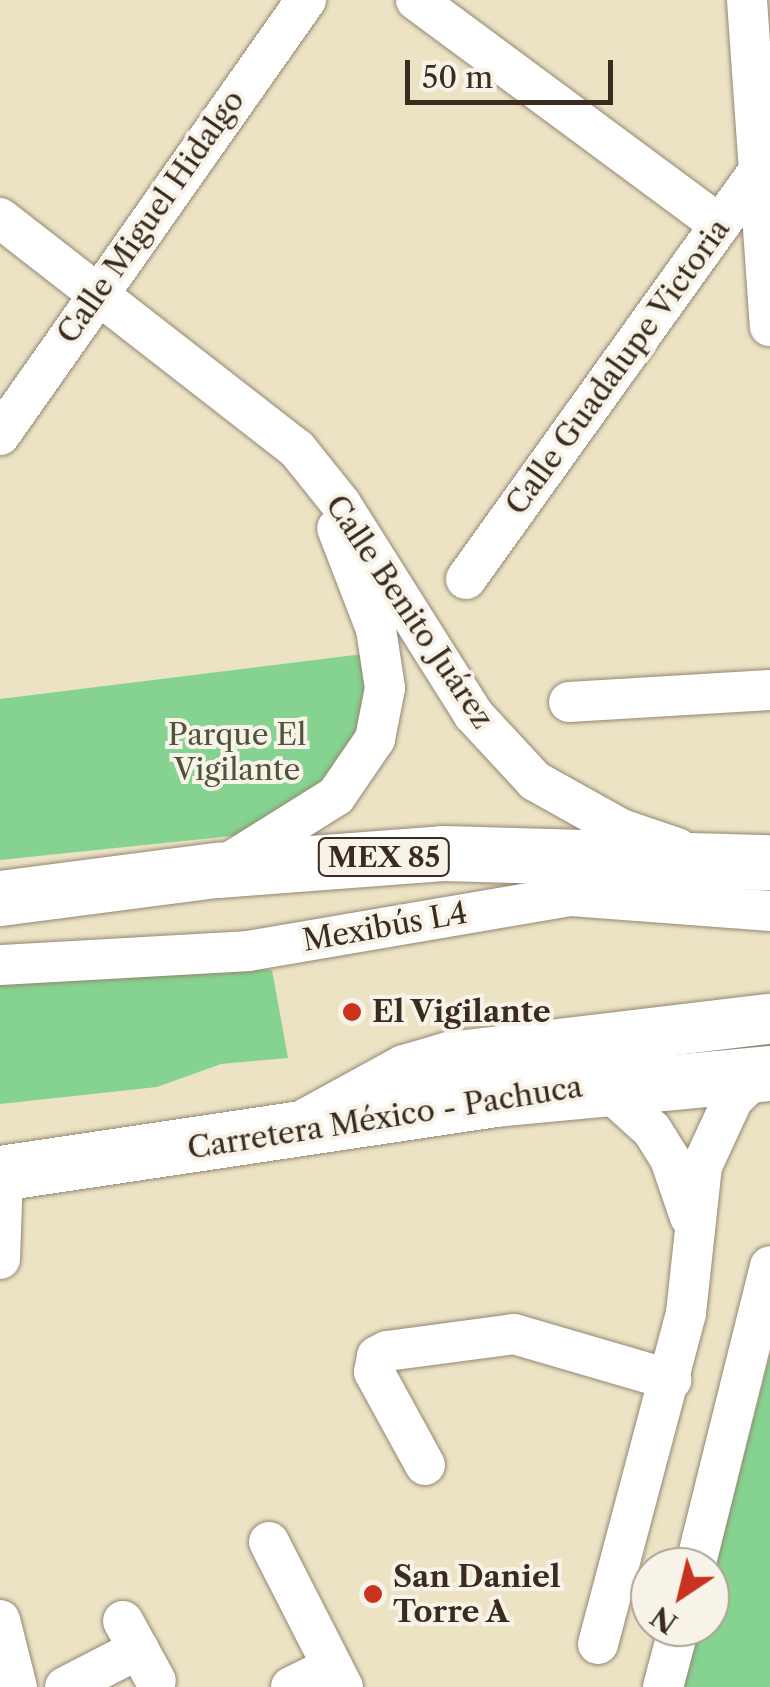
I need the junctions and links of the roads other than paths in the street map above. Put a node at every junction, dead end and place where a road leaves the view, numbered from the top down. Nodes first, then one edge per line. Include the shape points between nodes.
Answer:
1 (306, 0) edge
2 (416, 0) edge
3 (747, 0) edge
4 (763, 164) edge
5 (0, 218) edge
6 (720, 224) junction
7 (97, 290) junction
8 (770, 326) edge
9 (0, 436) edge
10 (321, 482) junction
11 (466, 579) dead end
12 (770, 690) edge
13 (570, 702) dead end
14 (704, 858) junction
15 (770, 862) edge
16 (217, 870) junction
17 (0, 898) edge
18 (770, 911) edge
19 (770, 930) edge
20 (0, 964) edge
21 (0, 984) edge
22 (770, 1019) edge
23 (765, 1074) edge
24 (602, 1085) junction
25 (295, 1131) junction
26 (1, 1173) edge
27 (695, 1230) junction
28 (0, 1259) edge
29 (770, 1266) edge
30 (671, 1380) junction
31 (425, 1465) dead end
32 (270, 1542) dead end
33 (700, 1547) edge
34 (0, 1620) edge
35 (598, 1644) dead end
36 (674, 1647) edge
37 (139, 1650) dead end
38 (338, 1677) edge
39 (17, 1687) edge
40 (40, 1687) edge
41 (65, 1687) edge
42 (291, 1687) edge
43 (664, 1687) edge

1 - 7 street, Calle Miguel Hidalgo
2 - 6 street
3 - 4 street
4 - 6 street, Calle Guadalupe Victoria
4 - 8 street
5 - 7 street, Calle Benito Juárez
6 - 11 street, Calle Guadalupe Victoria
7 - 9 street, Calle Miguel Hidalgo
7 - 10 street, Calle Benito Juárez via 278,430
10 - 14 street, Calle Benito Juárez via 499,746 535,781 572,802 622,829
10 - 16 street, Calle Benito Juárez via 376,629 384,688 375,739 336,796
12 - 13 street
14 - 15 highway, MEX 85
14 - 16 highway, MEX 85 via 442,854
16 - 17 highway, MEX 85
18 - 20 street, Mexibús L4 via 571,896 248,950
19 - 21 street, Mexibús L4 via 583,914 241,968
22 - 25 main road via 449,1057 404,1070
23 - 24 highway, Carretera México - Pachuca
23 - 27 street via 733,1099 713,1132
24 - 25 highway, Carretera México - Pachuca
24 - 27 street via 652,1130 670,1158
25 - 26 highway, Carretera México - Pachuca
26 - 28 street
27 - 30 street
29 - 33 street
30 - 31 street via 514,1334 387,1351 377,1356 374,1372
30 - 35 street
32 - 38 street
34 - 39 street
36 - 43 street
37 - 41 street
38 - 42 street
39 - 40 street

